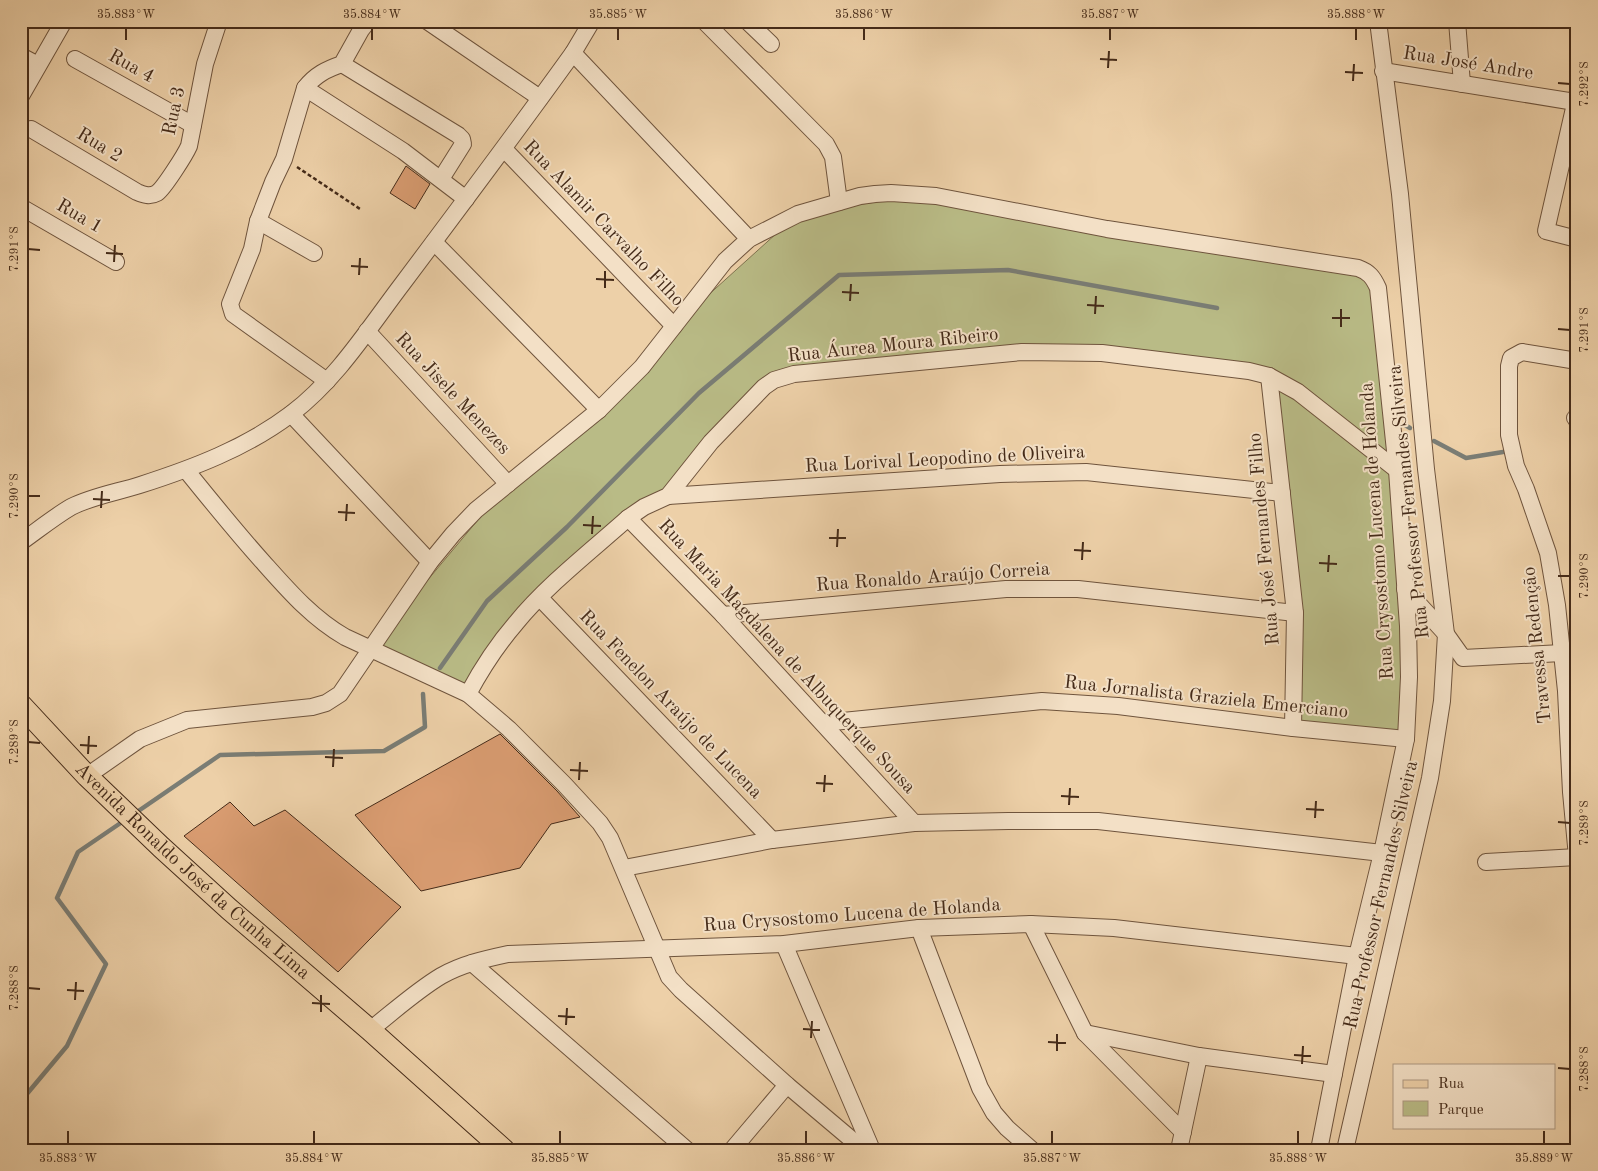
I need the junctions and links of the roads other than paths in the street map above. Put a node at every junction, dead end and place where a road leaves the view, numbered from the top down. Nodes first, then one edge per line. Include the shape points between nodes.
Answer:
1 (64, 21) edge
2 (219, 21) edge
3 (368, 21) edge
4 (427, 21) edge
5 (592, 21) edge
6 (704, 21) edge
7 (747, 21) edge
8 (1378, 21) edge
9 (1457, 21) edge
10 (771, 44) dead end
11 (572, 53) junction
12 (21, 56) edge
13 (75, 59) dead end
14 (342, 64) junction
15 (38, 65) junction
16 (1384, 71) junction
17 (1462, 84) junction
18 (305, 88) junction
19 (21, 96) edge
20 (540, 98) junction
21 (1576, 98) edge
22 (193, 124) junction
23 (31, 129) dead end
24 (504, 149) junction
25 (441, 179) junction
26 (148, 196) joint
27 (466, 199) junction
28 (838, 202) junction
29 (21, 207) edge
30 (258, 221) junction
31 (749, 239) junction
32 (1577, 239) edge
33 (434, 242) junction
34 (314, 253) dead end
35 (116, 262) dead end
36 (674, 326) junction
37 (367, 331) junction
38 (1577, 361) edge
39 (1269, 376) junction
40 (327, 381) junction
41 (599, 410) junction
42 (291, 414) junction
43 (186, 470) junction
44 (1397, 470) junction
45 (508, 484) junction
46 (1282, 493) junction
47 (668, 496) junction
48 (628, 518) junction
49 (21, 542) edge
50 (430, 562) junction
51 (1406, 589) junction
52 (540, 598) junction
53 (1295, 614) junction
54 (723, 615) junction
55 (1446, 634) junction
56 (370, 649) junction
57 (1562, 652) junction
58 (468, 694) junction
59 (21, 705) edge
60 (823, 723) junction
61 (1293, 728) junction
62 (1406, 739) junction
63 (87, 776) junction
64 (914, 823) junction
65 (772, 840) junction
66 (1382, 853) junction
67 (1577, 857) edge
68 (1486, 862) dead end
69 (624, 868) junction
70 (1031, 924) junction
71 (919, 928) junction
72 (784, 944) junction
73 (656, 950) junction
74 (1358, 956) junction
75 (472, 962) junction
76 (370, 1030) junction
77 (1085, 1033) junction
78 (1199, 1056) junction
79 (1334, 1074) junction
80 (787, 1085) junction
81 (1183, 1132) junction
82 (504, 1150) edge
83 (686, 1150) edge
84 (732, 1150) edge
85 (864, 1150) edge
86 (872, 1150) edge
87 (1032, 1150) edge
88 (1179, 1150) edge
89 (1319, 1150) edge
90 (1345, 1150) edge

1 - 15 street
2 - 22 street, Rua 3 via 205,64
3 - 14 street
4 - 20 street
5 - 11 street
6 - 28 street via 826,144 833,157
7 - 10 street
8 - 16 street, Rua Professor Fernandes Silveira
9 - 17 street
11 - 20 street
11 - 31 street
12 - 15 street
13 - 22 street, Rua 4
14 - 18 street via 322,72
14 - 25 street via 462,139
15 - 19 street
16 - 17 street, Rua José Andre
16 - 55 street, Rua Professor Fernandes Silveira
17 - 21 street, Rua José Andre
18 - 25 street
18 - 30 street via 284,159
20 - 24 street
21 - 32 street via 1546,231
22 - 26 street, Rua 3 via 184,156 158,193
23 - 26 street, Rua 2
24 - 27 street
24 - 36 street, Rua Alamir Carvalho Filho
25 - 27 street
27 - 33 street
28 - 31 street via 798,214
28 - 44 street, Rua Crysostomo Lucena de Holanda via 891,193 936,196 1107,229 1367,272 1378,288
29 - 35 street, Rua 1
30 - 34 street
30 - 40 street via 252,249 230,304 231,310
31 - 36 street via 725,261
33 - 37 street
33 - 41 street
36 - 41 street via 642,367
37 - 40 street
37 - 45 street, Rua Jisele Menezes
38 - 57 street, Travessa Redenção via 1522,352 1511,358 1509,366 1509,435 1516,466 1548,553
39 - 44 street, Rua Áurea Moura Ribeiro via 1298,392
39 - 46 street, Rua José Fernandes Filho
39 - 47 street, Rua Áurea Moura Ribeiro via 1102,353 1022,352 794,374 764,387 711,442
40 - 42 street
41 - 45 street
42 - 43 street via 251,440
42 - 50 street
43 - 49 street via 72,507
43 - 56 street via 223,517 308,611 333,630
44 - 51 street, Rua Crysostomo Lucena de Holanda
45 - 50 street via 476,510
46 - 47 street, Rua Lorival Leopodino de Oliveira via 1086,472 1000,474
46 - 53 street, Rua José Fernandes Filho
47 - 48 street, Rua Áurea Moura Ribeiro
48 - 52 street, Rua Áurea Moura Ribeiro
48 - 54 street, Rua Maria Magdalena de Albuquerque Sousa
50 - 56 street
51 - 55 street
51 - 62 street, Rua Crysostomo Lucena de Holanda via 1410,650
52 - 58 street, Rua Áurea Moura Ribeiro via 497,647
52 - 65 street, Rua Fenelon Araújo de Lucena
53 - 54 street, Rua Ronaldo Araújo Correia via 1051,588 1006,589
53 - 61 street, Rua José Fernandes Filho
54 - 60 street, Rua Maria Magdalena de Albuquerque Sousa
55 - 57 street via 1463,658
55 - 90 street, Rua Professor Fernandes Silveira via 1442,701 1430,778
56 - 58 street
56 - 63 street via 340,694 326,703 187,720 140,739
57 - 67 street, Travessa Redenção
58 - 69 street via 509,729 583,804 610,838
59 - 63 main road, Avenida Ronaldo José da Cunha Lima
60 - 61 street, Rua Jornalista Graziela Emerciano via 1042,701 1118,706
60 - 64 street, Rua Maria Magdalena de Albuquerque Sousa
61 - 62 street, Rua Jornalista Graziela Emerciano
62 - 66 street, Rua Crysostomo Lucena de Holanda
63 - 76 main road, Avenida Ronaldo José da Cunha Lima via 229,909
64 - 65 street
64 - 66 street via 1098,821
65 - 69 street
66 - 74 street, Rua Crysostomo Lucena de Holanda
67 - 68 street
69 - 73 street
70 - 71 street, Rua Crysostomo Lucena de Holanda
70 - 74 street, Rua Crysostomo Lucena de Holanda via 1114,928
70 - 77 street
71 - 72 street, Rua Crysostomo Lucena de Holanda
71 - 87 street via 980,1088 994,1113
72 - 73 street, Rua Crysostomo Lucena de Holanda
72 - 86 street
73 - 75 street, Rua Crysostomo Lucena de Holanda via 508,954
73 - 80 street via 669,977 681,990
74 - 79 street, Rua Crysostomo Lucena de Holanda
75 - 76 street, Rua Crysostomo Lucena de Holanda via 422,988
75 - 83 street
76 - 82 main road, Avenida Ronaldo José da Cunha Lima
77 - 78 street
77 - 81 street
78 - 79 street
78 - 81 street
79 - 89 street, Rua Crysostomo Lucena de Holanda
80 - 84 street
80 - 85 street
81 - 88 street

